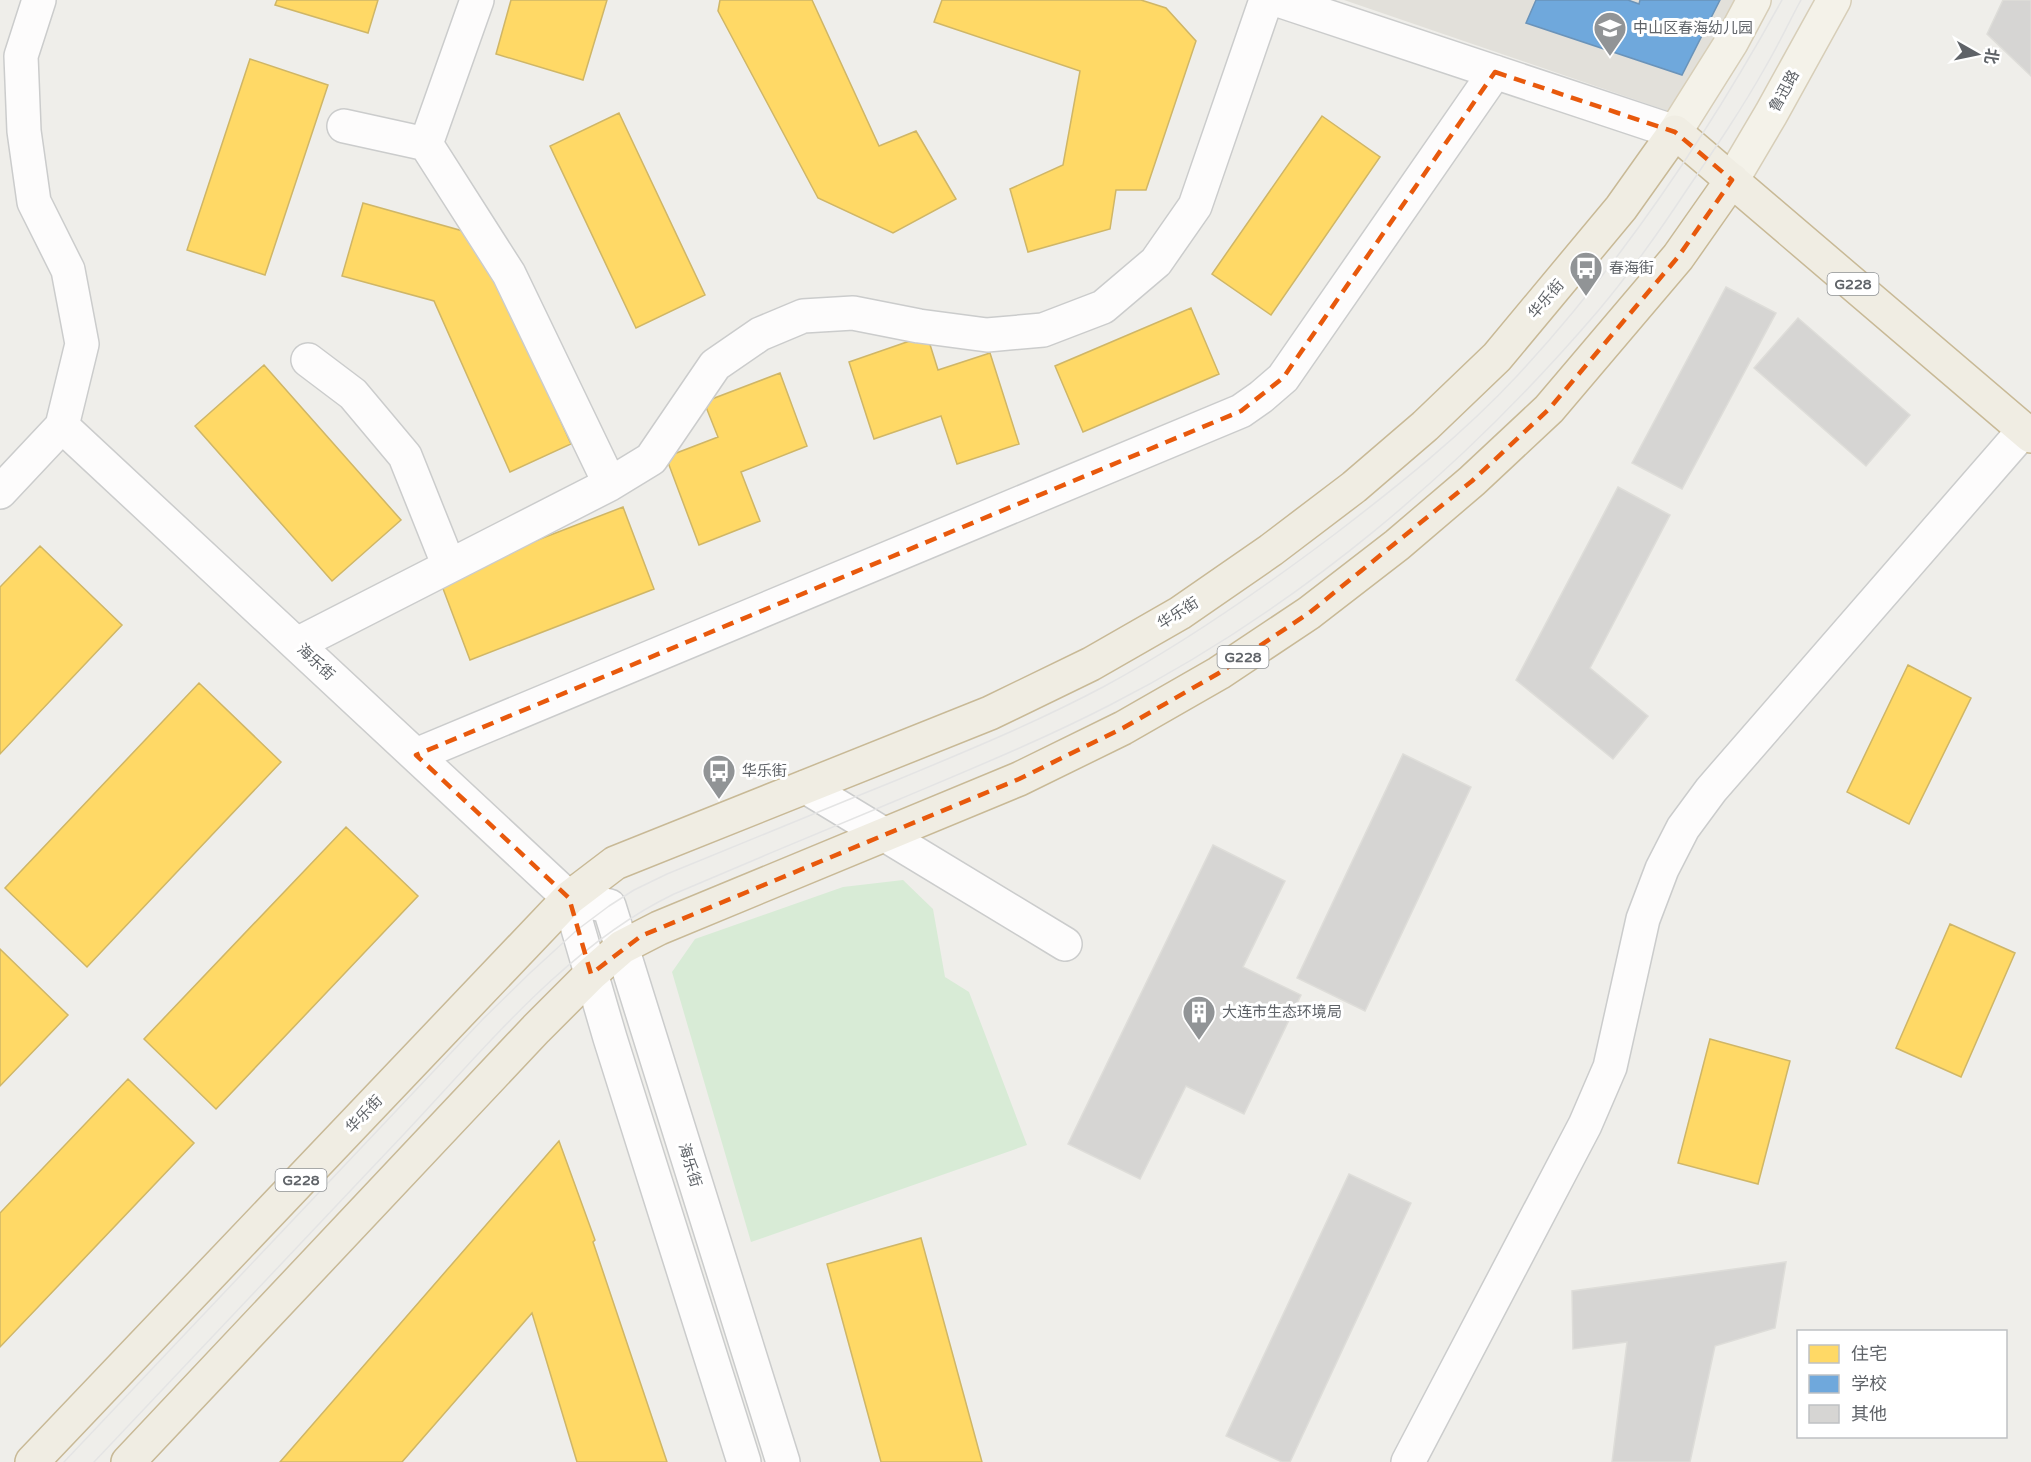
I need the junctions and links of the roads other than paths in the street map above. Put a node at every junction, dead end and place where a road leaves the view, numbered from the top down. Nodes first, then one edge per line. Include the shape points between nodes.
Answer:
1 (39, 0) edge
2 (477, 0) edge
3 (1266, 0) edge
4 (1278, 0) edge
5 (1754, 0) edge
6 (1834, 0) edge
7 (1495, 72) junction
8 (344, 126) dead end
9 (1675, 132) junction
10 (426, 144) junction
11 (1732, 180) junction
12 (308, 360) dead end
13 (62, 426) junction
14 (2027, 433) edge
15 (610, 484) junction
16 (0, 492) edge
17 (449, 567) junction
18 (297, 644) junction
19 (416, 755) junction
20 (806, 787) junction
21 (885, 834) junction
22 (569, 898) junction
23 (1065, 944) dead end
24 (622, 947) junction
25 (591, 974) junction
26 (32, 1462) edge
27 (128, 1462) edge
28 (744, 1462) edge
29 (783, 1462) edge
30 (1408, 1462) edge

1 - 13 street via 21,56 24,131 34,202 68,270 82,344
2 - 10 street
3 - 15 street via 1195,206 1156,262 1103,307 1043,330 987,335 853,313 803,316 760,334 715,365 651,459
4 - 7 street
5 - 9 main road
6 - 11 main road, 鲁迅路
7 - 9 street
7 - 19 street via 1283,378 1241,411
8 - 10 street
9 - 11 highway, G228
9 - 20 highway, 华乐街 / G228 via 1621,208 1497,357 1354,487 1271,550 1180,613 1091,664 990,713
10 - 15 street via 509,274
11 - 14 highway, G228
11 - 21 highway, G228 via 1678,257 1549,409 1397,545 1220,673 1123,728 1019,779
12 - 17 street via 353,394 405,456
13 - 16 street
13 - 18 street, 海乐街
14 - 30 street via 1711,790 1683,828 1643,919 1610,1067 1585,1125
15 - 17 street
17 - 18 street
18 - 19 street, 海乐街
19 - 22 street, 海乐街
20 - 21 street
20 - 22 highway, 华乐街 / G228 via 615,863
21 - 23 street
21 - 24 highway, G228
22 - 24 street, 海乐街 via 609,906
22 - 25 street
22 - 26 highway, 华乐街 / G228
24 - 25 highway, G228
24 - 29 street, 海乐街
25 - 27 highway, G228
25 - 28 street

